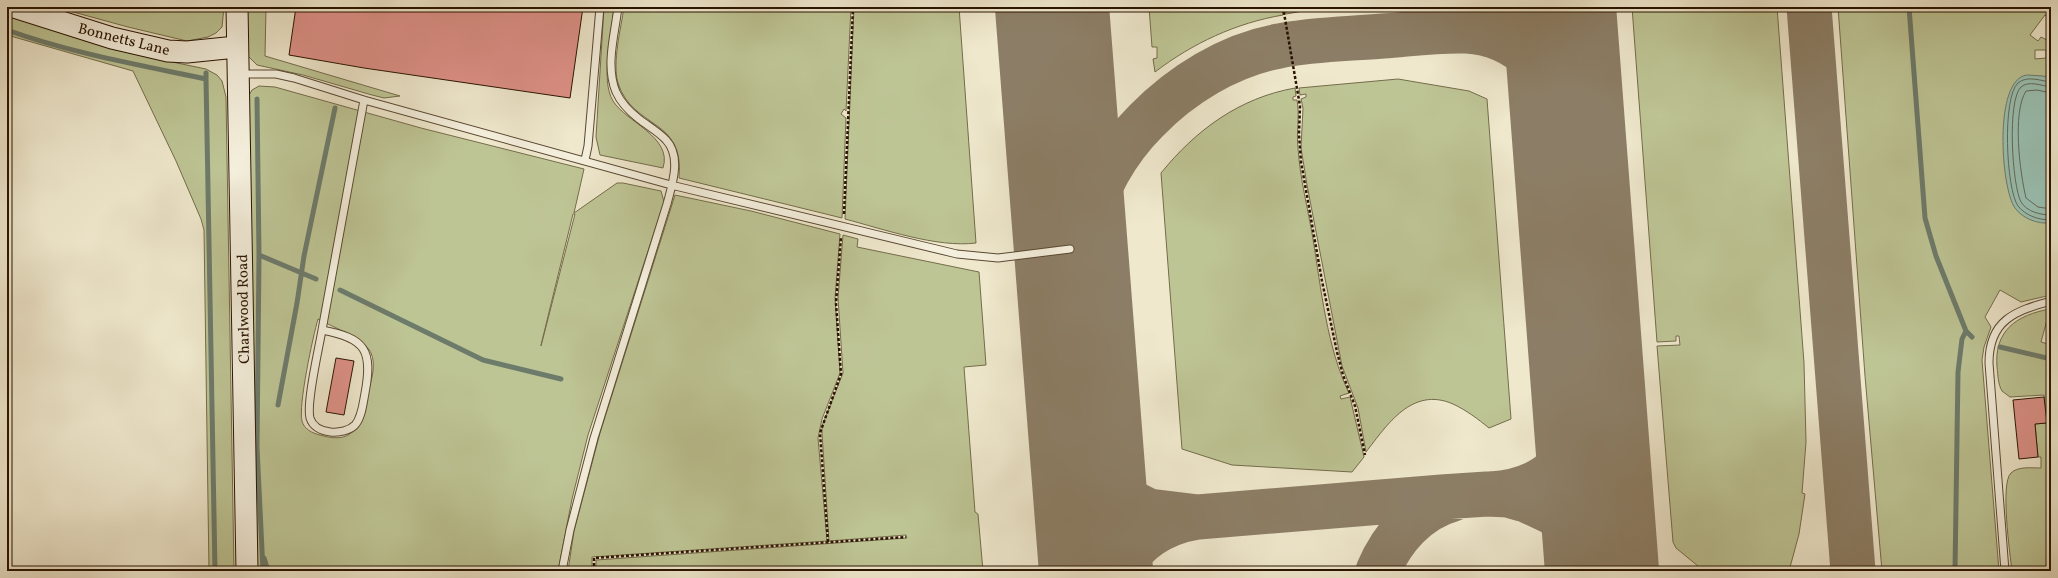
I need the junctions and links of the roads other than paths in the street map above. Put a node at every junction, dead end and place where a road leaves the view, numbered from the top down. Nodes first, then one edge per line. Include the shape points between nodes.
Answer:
1 (14, 7) edge
2 (237, 7) edge
3 (600, 7) edge
4 (618, 7) edge
5 (236, 47) junction
6 (237, 74) junction
7 (364, 100) junction
8 (584, 160) junction
9 (671, 185) junction
10 (1070, 249) dead end
11 (2051, 301) edge
12 (322, 330) junction
13 (247, 571) edge
14 (562, 571) edge
15 (2005, 571) edge

1 - 5 street, Bonnetts Lane via 112,38 168,51 187,52
2 - 5 street, Charlwood Road
3 - 8 lane via 588,146
4 - 9 lane via 612,53 614,86 619,99 631,112 668,142 674,158
5 - 6 street, Charlwood Road
6 - 7 lane via 280,75
6 - 13 street, Charlwood Road
7 - 8 lane
7 - 12 lane
8 - 9 lane
9 - 10 lane via 932,249 975,257 1009,257
9 - 14 lane via 594,438 575,507
11 - 15 lane via 2010,316 1996,331 1990,346 1988,363
12 - 12 lane via 342,335 359,345 366,352 369,362 359,419 352,428 340,431 321,430 314,425 310,416

